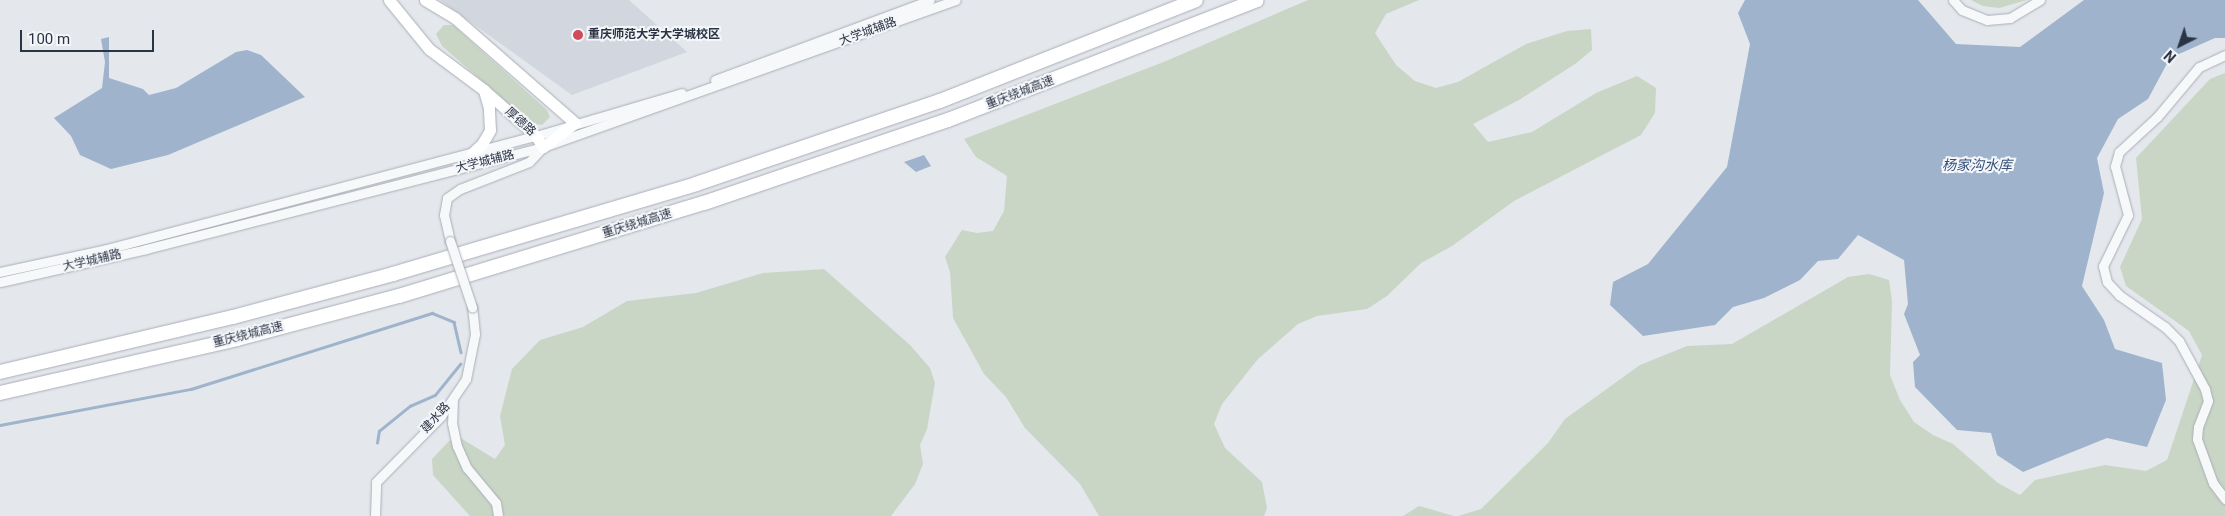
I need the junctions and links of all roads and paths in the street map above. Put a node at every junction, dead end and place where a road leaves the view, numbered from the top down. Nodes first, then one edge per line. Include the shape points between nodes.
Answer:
1 (389, 0) edge
2 (425, 0) edge
3 (930, 0) edge
4 (956, 0) edge
5 (1196, 0) edge
6 (1257, 0) edge
7 (1953, 0) edge
8 (2040, 0) edge
9 (2225, 55) edge
10 (484, 90) junction
11 (575, 123) junction
12 (536, 136) junction
13 (544, 147) junction
14 (472, 153) junction
15 (0, 272) edge
16 (0, 282) edge
17 (0, 372) edge
18 (0, 393) edge
19 (454, 399) junction
20 (2225, 499) edge
21 (375, 516) edge
22 (498, 516) edge

1 - 10 main road, 厚德路 via 430,49
2 - 11 main road via 455,18
3 - 11 street, 大学城辅路 via 683,92
4 - 13 street, 大学城辅路
5 - 17 highway, 重庆绕城高速 via 940,100 696,184 394,274 233,317
6 - 18 highway, 重庆绕城高速 via 948,120 704,203 390,298 237,339
7 - 8 street via 1962,10 1987,20 2010,18
9 - 20 street via 2199,67 2156,117 2119,152 2115,166 2128,215 2102,266 2106,282 2119,295 2165,327 2179,342 2205,389 2208,401 2197,439 2213,483
10 - 12 main road, 厚德路
10 - 14 main road via 490,130
11 - 12 street, 大学城辅路
11 - 13 main road, 厚德路
12 - 13 main road, 厚德路
12 - 14 street, 大学城辅路
13 - 16 street, 大学城辅路 via 146,249
13 - 19 street, 建水路, bridge via 530,162 460,189 447,198 444,215 472,307 476,334 466,379
14 - 15 street, 大学城辅路 via 107,249
19 - 21 street, 建水路 via 376,482
19 - 22 street via 452,423 457,446 467,468 496,503

